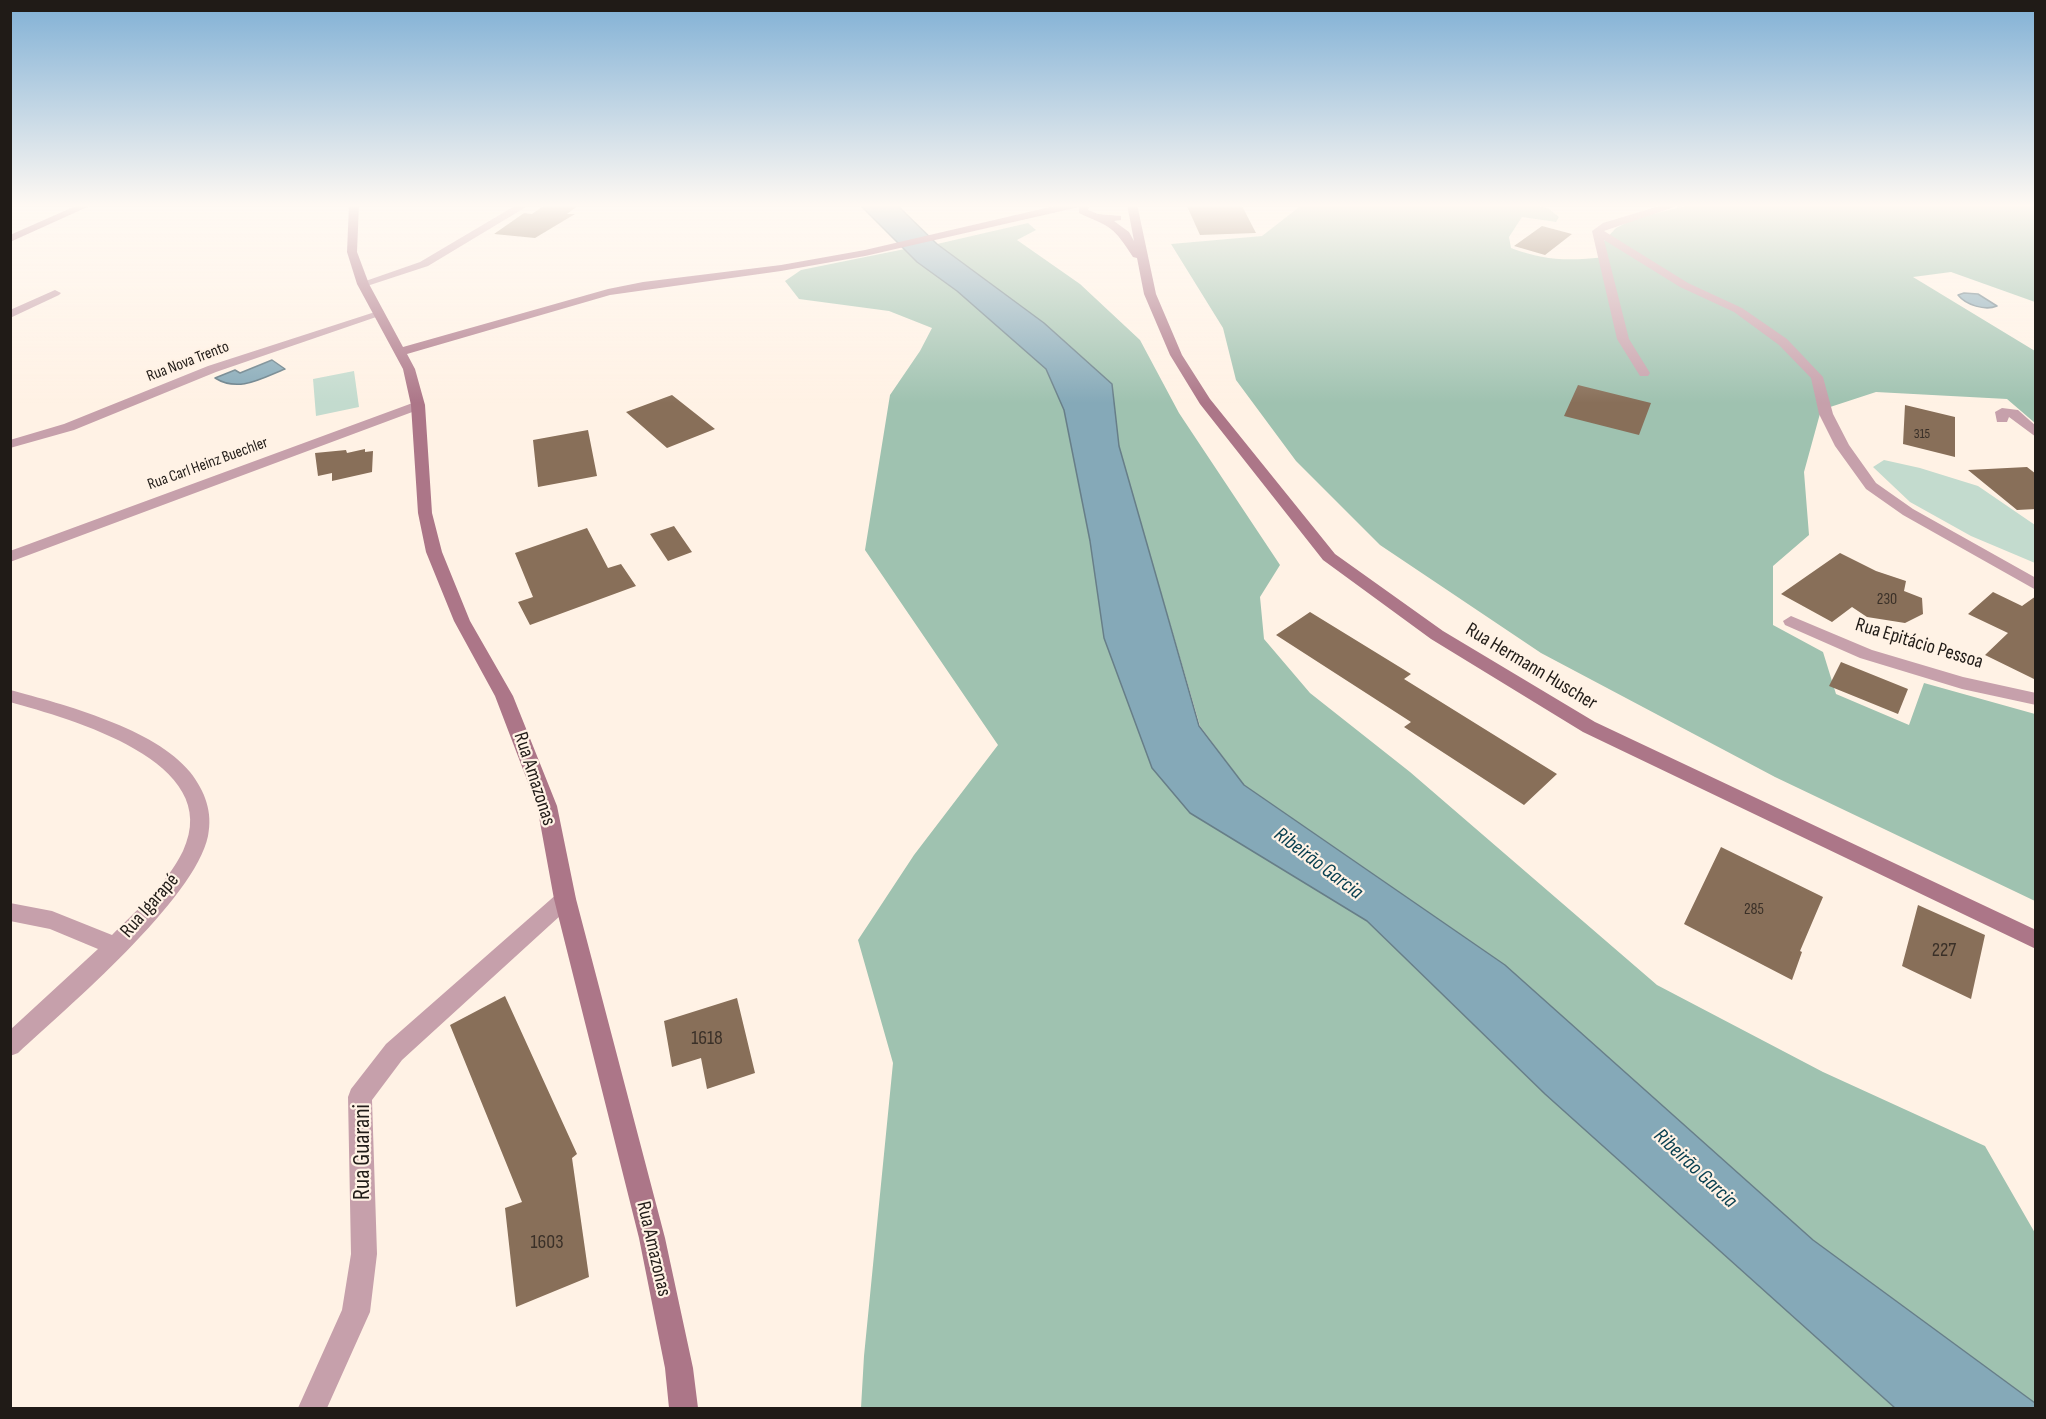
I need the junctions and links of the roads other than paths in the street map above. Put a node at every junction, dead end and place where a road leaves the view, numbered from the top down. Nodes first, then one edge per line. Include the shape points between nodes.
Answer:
1 (358, 270) edge
2 (405, 270) edge
3 (764, 270) edge
4 (1144, 270) edge
5 (1606, 270) edge
6 (1660, 270) edge
7 (363, 284) junction
8 (55, 293) dead end
9 (379, 314) junction
10 (10, 315) edge
11 (400, 352) junction
12 (1644, 373) dead end
13 (418, 405) junction
14 (2002, 419) dead end
15 (69, 427) junction
16 (2036, 434) edge
17 (10, 444) edge
18 (10, 452) edge
19 (10, 557) edge
20 (2036, 585) edge
21 (1791, 621) dead end
22 (10, 696) edge
23 (2036, 699) edge
24 (565, 899) junction
25 (10, 912) edge
26 (2036, 940) edge
27 (116, 946) junction
28 (10, 1045) edge
29 (312, 1408) edge
30 (683, 1408) edge

1 - 7 main road, Rua Amazonas
2 - 7 street
3 - 11 main road via 608,292
4 - 26 main road, Rua Hermann Huscher via 1159,319 1205,401 1329,557 1368,588 1437,635 1589,727
5 - 12 street via 1623,339
6 - 20 street via 1737,310 1783,342 1817,378 1826,414 1842,446 1871,486 1926,523
7 - 9 main road, Rua Amazonas
8 - 10 street
9 - 11 main road, Rua Amazonas
9 - 15 street, Rua Nova Trento via 212,369
11 - 13 main road, Rua Amazonas via 409,369
13 - 19 street, Rua Carl Heinz Buechler
13 - 24 main road, Rua Amazonas via 425,513 434,552 462,621 504,696 529,757 547,806
14 - 16 street via 2002,412 2013,413
15 - 17 street, Rua Nova Trento
15 - 18 street
21 - 23 street, Rua Epitácio Pessoa via 1866,654 1962,683
22 - 27 street, Rua Igarapé via 99,723 138,743 176,769 195,795 201,826 191,856 168,890
24 - 29 street, Rua Guarani via 394,1052 360,1097 364,1254 356,1312
24 - 30 main road, Rua Amazonas via 652,1238 679,1368
25 - 27 street via 52,920
27 - 28 street, Rua Igarapé

